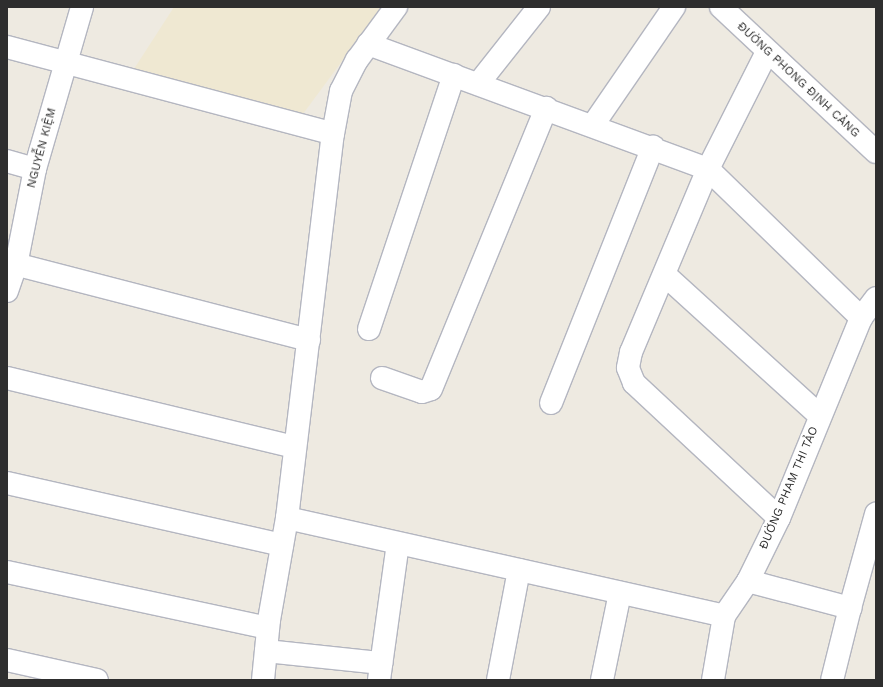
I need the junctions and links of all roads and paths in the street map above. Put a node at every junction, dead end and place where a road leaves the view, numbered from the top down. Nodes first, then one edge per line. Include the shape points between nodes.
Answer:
1 (82, 7) edge
2 (396, 7) edge
3 (539, 7) edge
4 (674, 7) edge
5 (730, 11) edge
6 (368, 44) junction
7 (7, 47) edge
8 (767, 52) junction
9 (65, 63) junction
10 (454, 75) junction
11 (478, 84) junction
12 (546, 108) junction
13 (594, 125) junction
14 (333, 134) junction
15 (653, 147) junction
16 (876, 152) edge
17 (7, 161) edge
18 (35, 169) junction
19 (708, 169) junction
20 (11, 263) edge
21 (665, 275) junction
22 (7, 291) edge
23 (876, 298) edge
24 (861, 318) junction
25 (369, 329) dead end
26 (309, 340) junction
27 (7, 378) edge
28 (382, 378) dead end
29 (550, 403) dead end
30 (819, 415) junction
31 (294, 448) junction
32 (7, 483) edge
33 (876, 514) edge
34 (287, 518) junction
35 (779, 518) junction
36 (398, 543) junction
37 (282, 545) junction
38 (519, 570) junction
39 (7, 572) edge
40 (748, 581) junction
41 (620, 593) junction
42 (850, 608) junction
43 (724, 616) junction
44 (268, 628) junction
45 (266, 651) junction
46 (7, 660) edge
47 (380, 671) edge
48 (97, 680) edge
49 (263, 680) edge
50 (498, 680) edge
51 (602, 680) edge
52 (713, 680) edge
53 (832, 680) edge

1 - 9 street, NGUYỄN KIỆM
2 - 6 street
3 - 11 street
4 - 13 street
5 - 8 street, ĐƯỜNG PHONG ĐỊNH CẢNG
6 - 10 street
6 - 14 street via 344,81
7 - 9 street
8 - 16 street, ĐƯỜNG PHONG ĐỊNH CẢNG
8 - 19 street
9 - 14 street
9 - 18 street, NGUYỄN KIỆM
10 - 11 street
10 - 25 street
11 - 12 street
12 - 13 street
12 - 28 street via 431,389 422,392
13 - 15 street
14 - 26 street
15 - 19 street
15 - 29 street
17 - 18 street
18 - 20 street, NGUYỄN KIỆM
19 - 21 street
19 - 24 street
20 - 22 street, NGUYỄN KIỆM
20 - 26 street
21 - 30 street
21 - 35 street via 631,352 628,361 630,375 634,383
23 - 24 street, ĐƯỜNG PHAM THI TẢO
24 - 30 street, ĐƯỜNG PHAM THI TẢO
26 - 31 street
27 - 31 street
30 - 35 street, ĐƯỜNG PHAM THI TẢO
31 - 34 street
32 - 37 street
33 - 42 street
34 - 36 street
34 - 37 street
35 - 40 street, ĐƯỜNG PHAM THI TẢO
36 - 38 street
36 - 47 street
37 - 44 street
38 - 41 street
38 - 50 street
39 - 44 street
40 - 42 street
40 - 43 street, ĐƯỜNG PHAM THI TẢO
41 - 43 street
41 - 51 street
42 - 53 street
43 - 52 street, ĐƯỜNG PHAM THI TẢO
44 - 45 street
45 - 47 street
45 - 49 street
46 - 48 street

